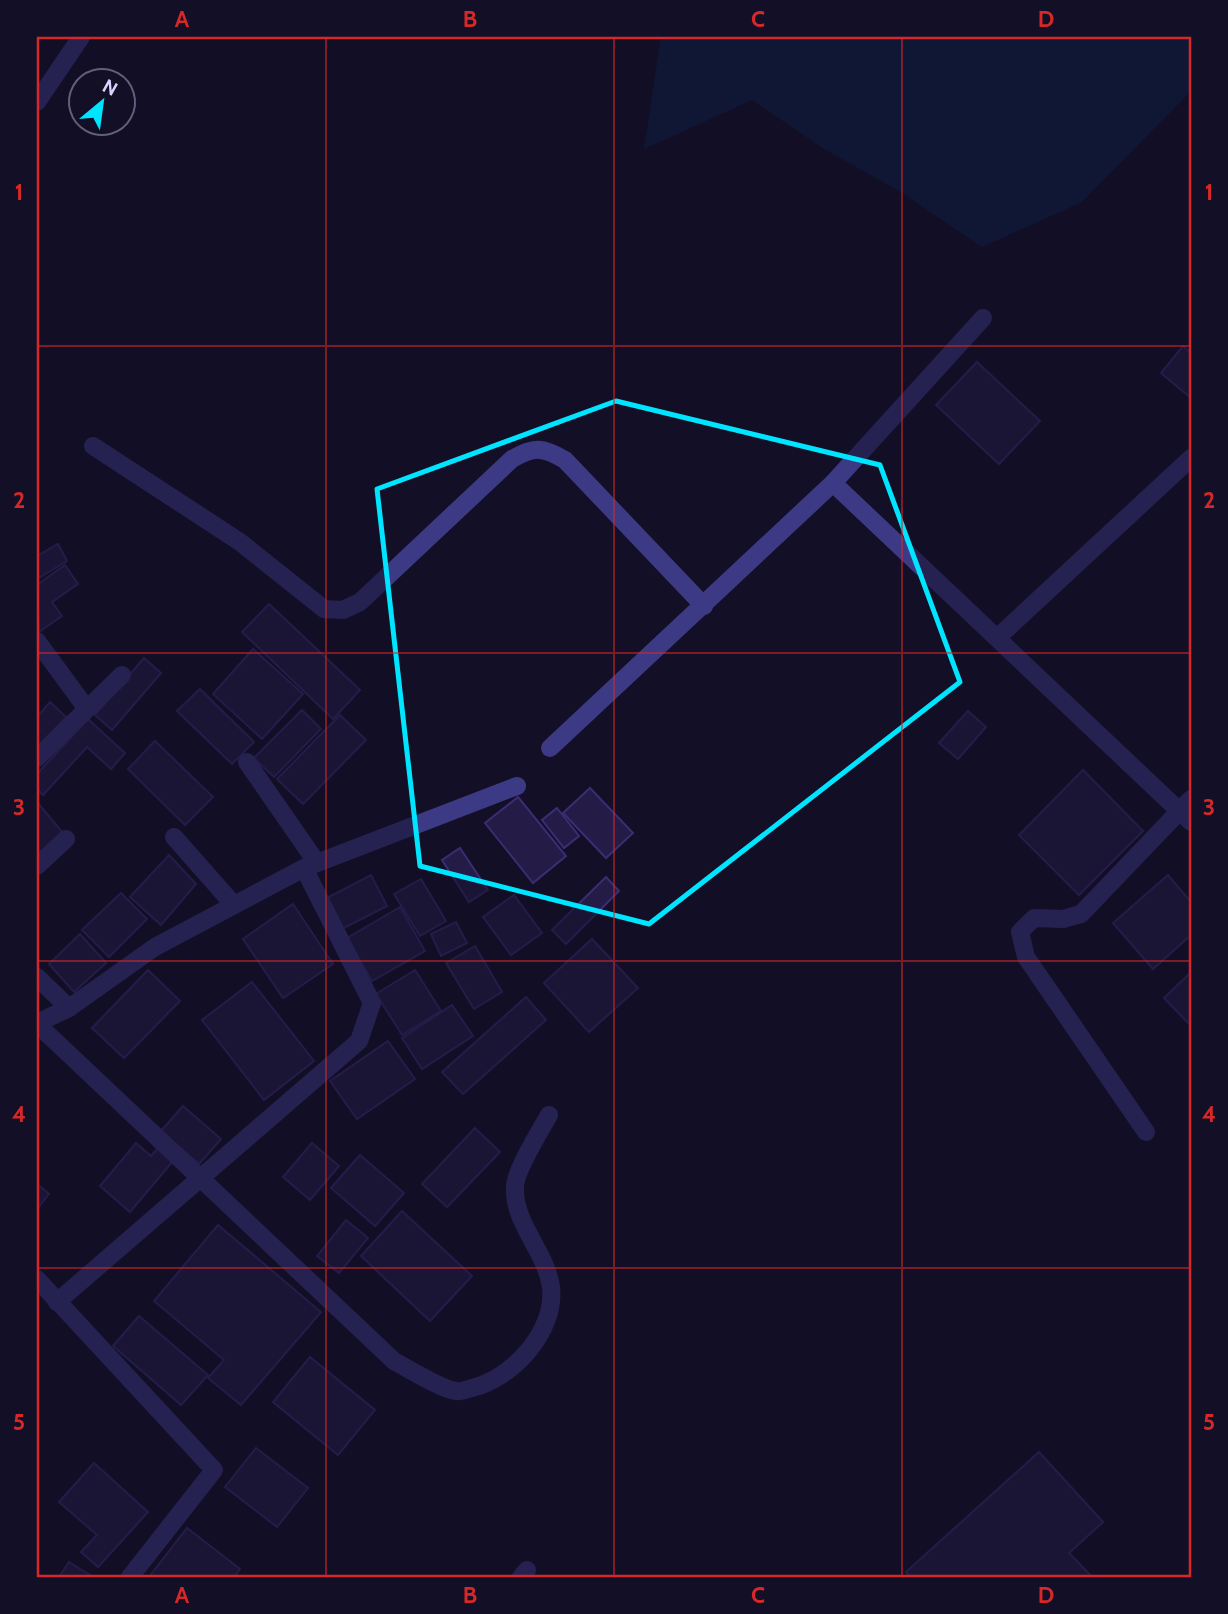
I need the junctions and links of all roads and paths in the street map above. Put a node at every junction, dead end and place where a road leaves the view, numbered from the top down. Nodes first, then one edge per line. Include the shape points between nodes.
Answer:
1 (81, 37) edge
2 (37, 102) edge
3 (983, 317) dead end
4 (93, 446) dead end
5 (1191, 458) edge
6 (833, 483) junction
7 (704, 606) junction
8 (998, 638) junction
9 (37, 641) edge
10 (122, 675) dead end
11 (87, 709) junction
12 (550, 748) dead end
13 (37, 758) edge
14 (247, 762) dead end
15 (517, 786) dead end
16 (1187, 810) edge
17 (174, 836) dead end
18 (66, 839) dead end
19 (310, 865) junction
20 (37, 866) edge
21 (234, 905) junction
22 (37, 977) edge
23 (68, 1008) junction
24 (37, 1023) edge
25 (549, 1115) dead end
26 (1146, 1132) dead end
27 (201, 1180) junction
28 (37, 1279) edge
29 (57, 1302) junction
30 (130, 1577) edge

1 - 2 street
3 - 6 street
4 - 7 street via 240,542 324,610 343,610 360,602 512,459 529,449 549,450 565,460
5 - 8 street
6 - 7 street
6 - 8 street
7 - 12 street
8 - 16 street
9 - 11 street
10 - 11 street
11 - 13 street
14 - 19 street
15 - 19 street
16 - 26 street via 1081,914 1034,918 1020,932 1026,957
17 - 21 street
18 - 20 street
19 - 21 street
19 - 27 street via 372,1003 359,1041
21 - 23 street via 155,947
22 - 23 street
23 - 24 street
24 - 27 street
25 - 27 street via 514,1184 516,1206 551,1286 550,1311 537,1339 515,1366 488,1384 456,1391 394,1361
27 - 29 street
28 - 29 street
29 - 30 street via 214,1470

